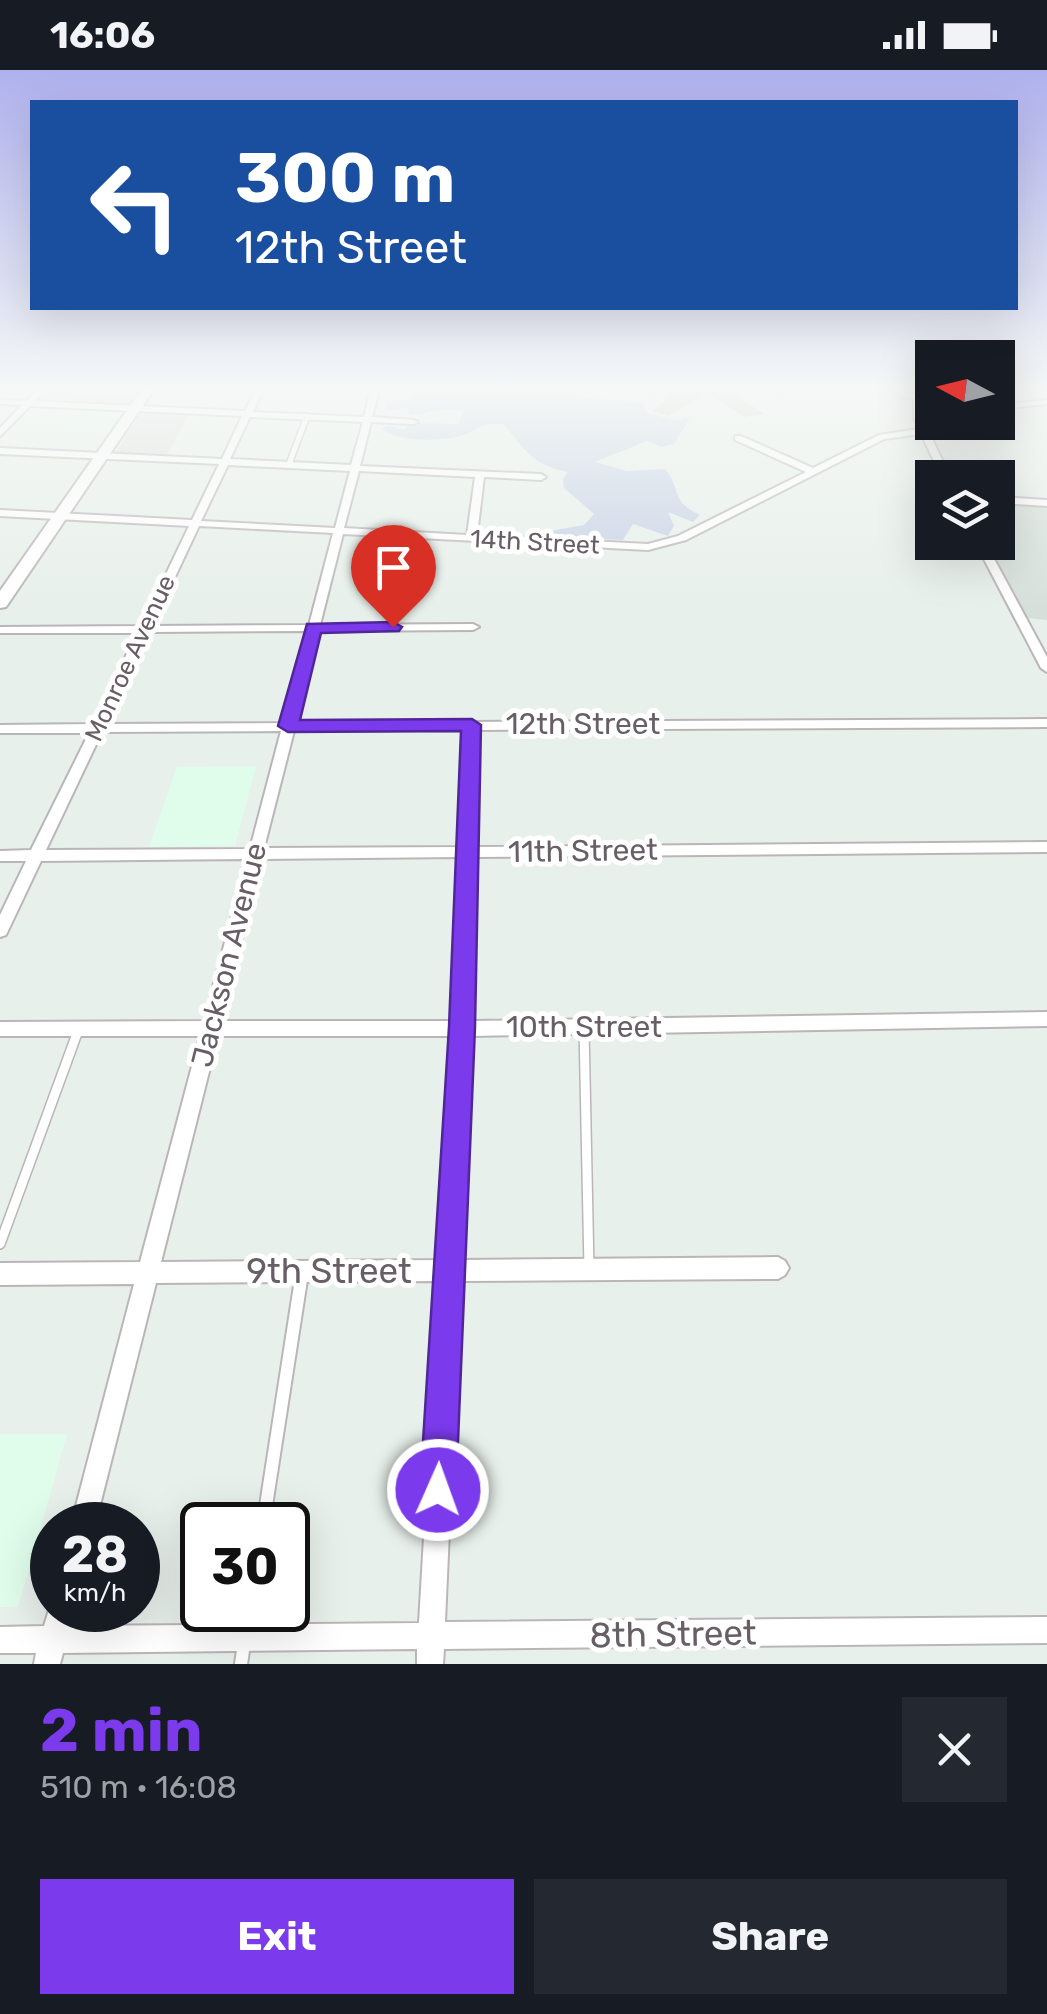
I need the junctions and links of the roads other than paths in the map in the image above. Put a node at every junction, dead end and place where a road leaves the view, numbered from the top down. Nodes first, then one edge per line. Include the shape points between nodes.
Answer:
1 (99, 460) edge
2 (210, 460) edge
3 (290, 460) edge
4 (356, 460) edge
5 (787, 460) edge
6 (832, 460) edge
7 (225, 461) junction
8 (289, 464) junction
9 (354, 468) junction
10 (810, 471) junction
11 (480, 475) junction
12 (541, 476) dead end
13 (1015, 501) edge
14 (1047, 503) edge
15 (0, 513) edge
16 (59, 517) junction
17 (195, 522) junction
18 (338, 530) junction
19 (472, 538) junction
20 (990, 560) edge
21 (0, 603) edge
22 (473, 627) dead end
23 (314, 628) junction
24 (144, 629) junction
25 (0, 630) edge
26 (1047, 668) edge
27 (1047, 722) edge
28 (472, 725) junction
29 (288, 726) junction
30 (0, 728) edge
31 (97, 728) junction
32 (1047, 847) edge
33 (466, 852) junction
34 (255, 854) junction
35 (0, 856) edge
36 (36, 856) junction
37 (0, 930) edge
38 (1047, 1019) edge
39 (211, 1026) junction
40 (462, 1027) junction
41 (79, 1028) junction
42 (584, 1028) junction
43 (0, 1029) edge
44 (0, 1244) edge
45 (778, 1268) dead end
46 (448, 1270) junction
47 (589, 1270) junction
48 (148, 1272) junction
49 (302, 1272) junction
50 (0, 1274) edge
51 (88, 1502) edge
52 (267, 1502) edge
53 (1047, 1630) edge
54 (432, 1636) junction
55 (0, 1640) edge
56 (243, 1651) edge
57 (50, 1652) edge
58 (430, 1664) edge

1 - 16 street
2 - 7 street
3 - 8 lane
4 - 9 street, Jackson Avenue
5 - 10 street
6 - 10 street, 14th Street
7 - 8 street
7 - 17 street, Monroe Avenue
8 - 9 street
9 - 11 street
9 - 18 street, Jackson Avenue
10 - 19 street, 14th Street via 666,544
11 - 12 street
11 - 19 street
13 - 14 street
15 - 16 street, 14th Street
16 - 17 street, 14th Street
16 - 21 street
17 - 18 street, 14th Street
17 - 24 street, Monroe Avenue
18 - 19 street, 14th Street
18 - 23 street, Jackson Avenue
20 - 26 street
22 - 23 street
23 - 24 street
23 - 29 street, Jackson Avenue
24 - 25 street
24 - 31 street, Monroe Avenue
27 - 28 street, 12th Street
28 - 29 street, 12th Street
28 - 33 street
29 - 31 street, 12th Street
29 - 34 street, Jackson Avenue
30 - 31 street, 12th Street
31 - 36 street, Monroe Avenue
32 - 33 street, 11th Street
33 - 34 street, 11th Street
33 - 40 street
34 - 36 street, 11th Street
34 - 39 street, Jackson Avenue
35 - 36 street, 11th Street
36 - 37 street, Monroe Avenue
38 - 42 street, 10th Street
39 - 40 street, 10th Street
39 - 41 street, 10th Street
39 - 48 street, Jackson Avenue
40 - 42 street, 10th Street
40 - 46 street
41 - 43 street, 10th Street
41 - 44 lane
42 - 47 lane
45 - 47 street, 9th Street
46 - 47 street, 9th Street
46 - 49 street, 9th Street
46 - 54 street
48 - 49 street, 9th Street
48 - 50 street, 9th Street
48 - 51 street, Jackson Avenue
49 - 52 lane
53 - 54 street, 8th Street
54 - 56 street, 8th Street
54 - 58 street
55 - 57 street, 8th Street
56 - 57 street, 8th Street

